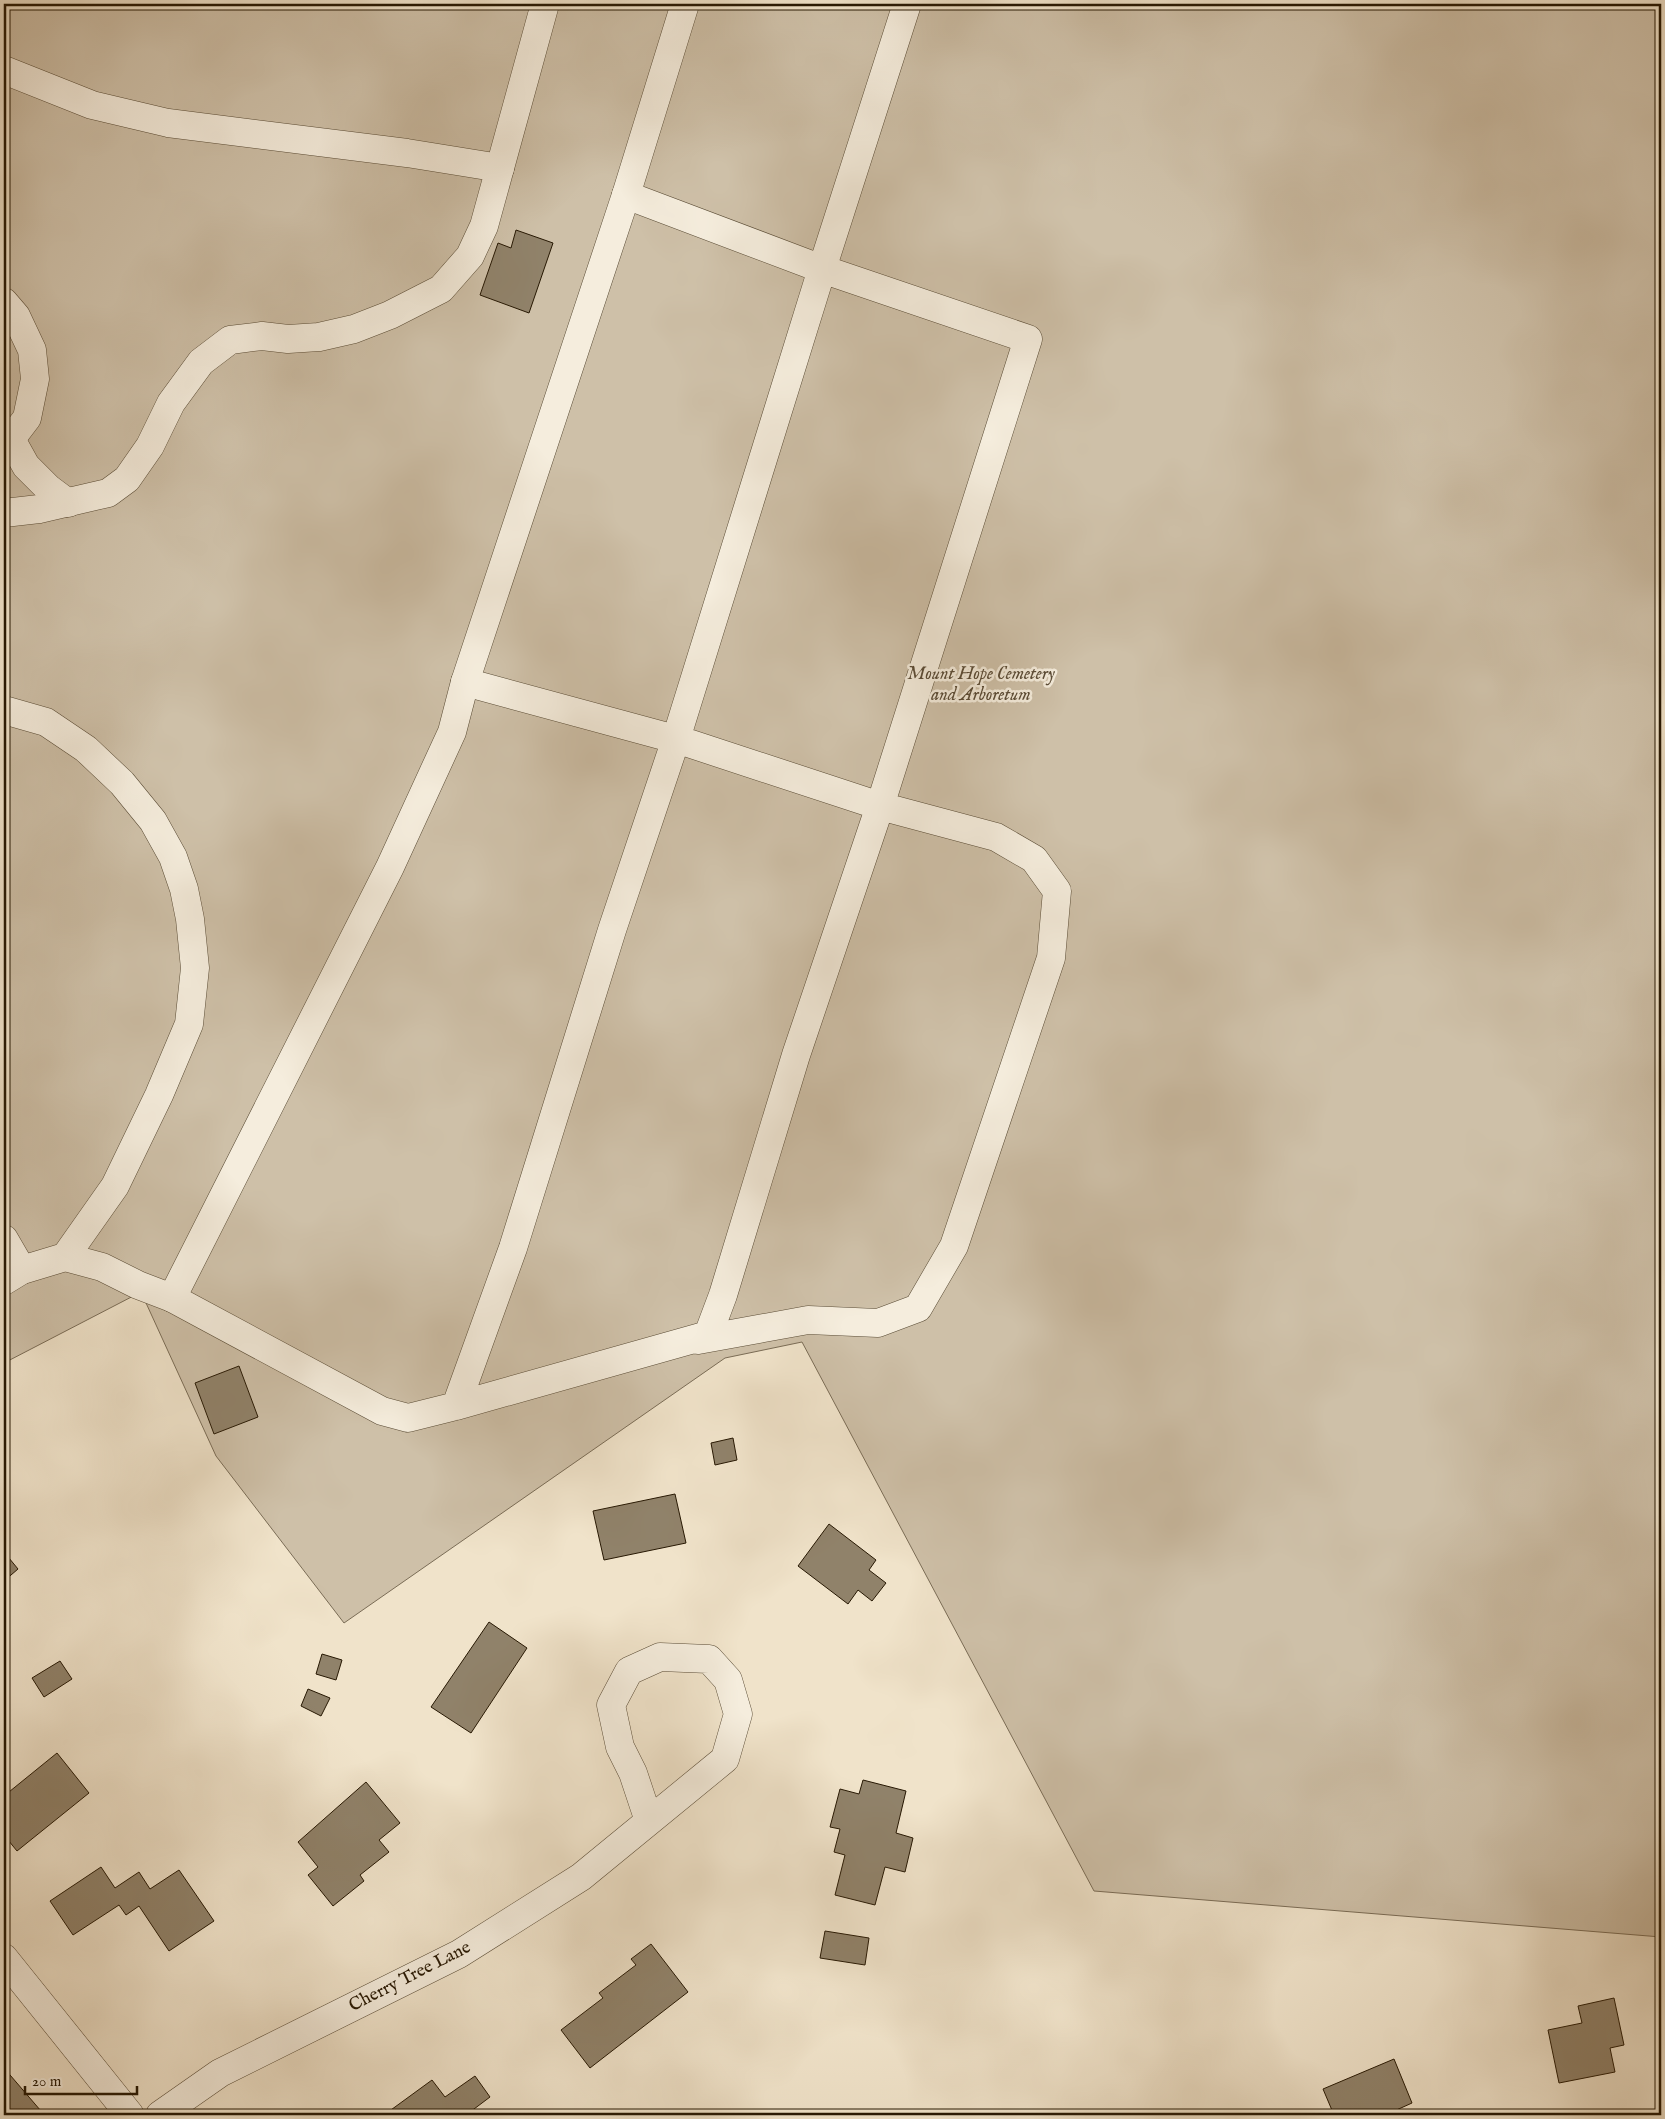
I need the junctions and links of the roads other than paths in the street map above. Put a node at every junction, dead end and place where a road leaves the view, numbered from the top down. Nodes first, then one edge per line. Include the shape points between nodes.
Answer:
1 (545, 4) edge
2 (685, 4) edge
3 (907, 4) edge
4 (4, 70) edge
5 (500, 168) junction
6 (626, 195) junction
7 (822, 269) junction
8 (4, 302) edge
9 (8, 442) edge
10 (68, 503) junction
11 (4, 513) edge
12 (465, 682) junction
13 (4, 710) edge
14 (676, 740) junction
15 (880, 806) junction
16 (4, 1239) edge
17 (65, 1257) junction
18 (13, 1276) edge
19 (172, 1298) junction
20 (698, 1340) junction
21 (456, 1406) junction
22 (649, 1821) junction
23 (4, 1958) edge
24 (130, 2115) edge
25 (160, 2115) edge

1 - 5 street
2 - 6 street
3 - 7 street
4 - 5 street via 92,105 168,123
5 - 10 street via 484,226 470,256 441,289 354,329 319,337 288,339 262,336 230,340 201,362 171,403 150,446 127,479 108,493
6 - 7 street
6 - 12 street
7 - 14 street
7 - 15 street via 1028,339
8 - 9 street via 16,316 32,350 35,378 27,418
9 - 10 street via 26,466
10 - 11 street
12 - 14 street
12 - 19 street via 452,732 390,867
13 - 17 street via 46,722 86,749 122,783 153,821 173,857 190,919 195,968 189,1024 115,1186
14 - 15 street
14 - 21 street via 612,930 513,1248
15 - 20 street via 796,1056 723,1295 708,1335
15 - 20 street via 996,837 1034,859 1057,891 1051,958 954,1246 918,1308 878,1323 808,1320
16 - 18 street
17 - 18 street
17 - 19 street via 102,1267
19 - 21 street via 382,1411 408,1418
20 - 21 street
22 - 22 street, Cherry Tree Lane via 633,1773 620,1747 611,1705 628,1671 660,1657 709,1659 728,1680 738,1714 724,1759
22 - 25 street, Cherry Tree Lane via 581,1877 459,1954 220,2073
23 - 24 street

